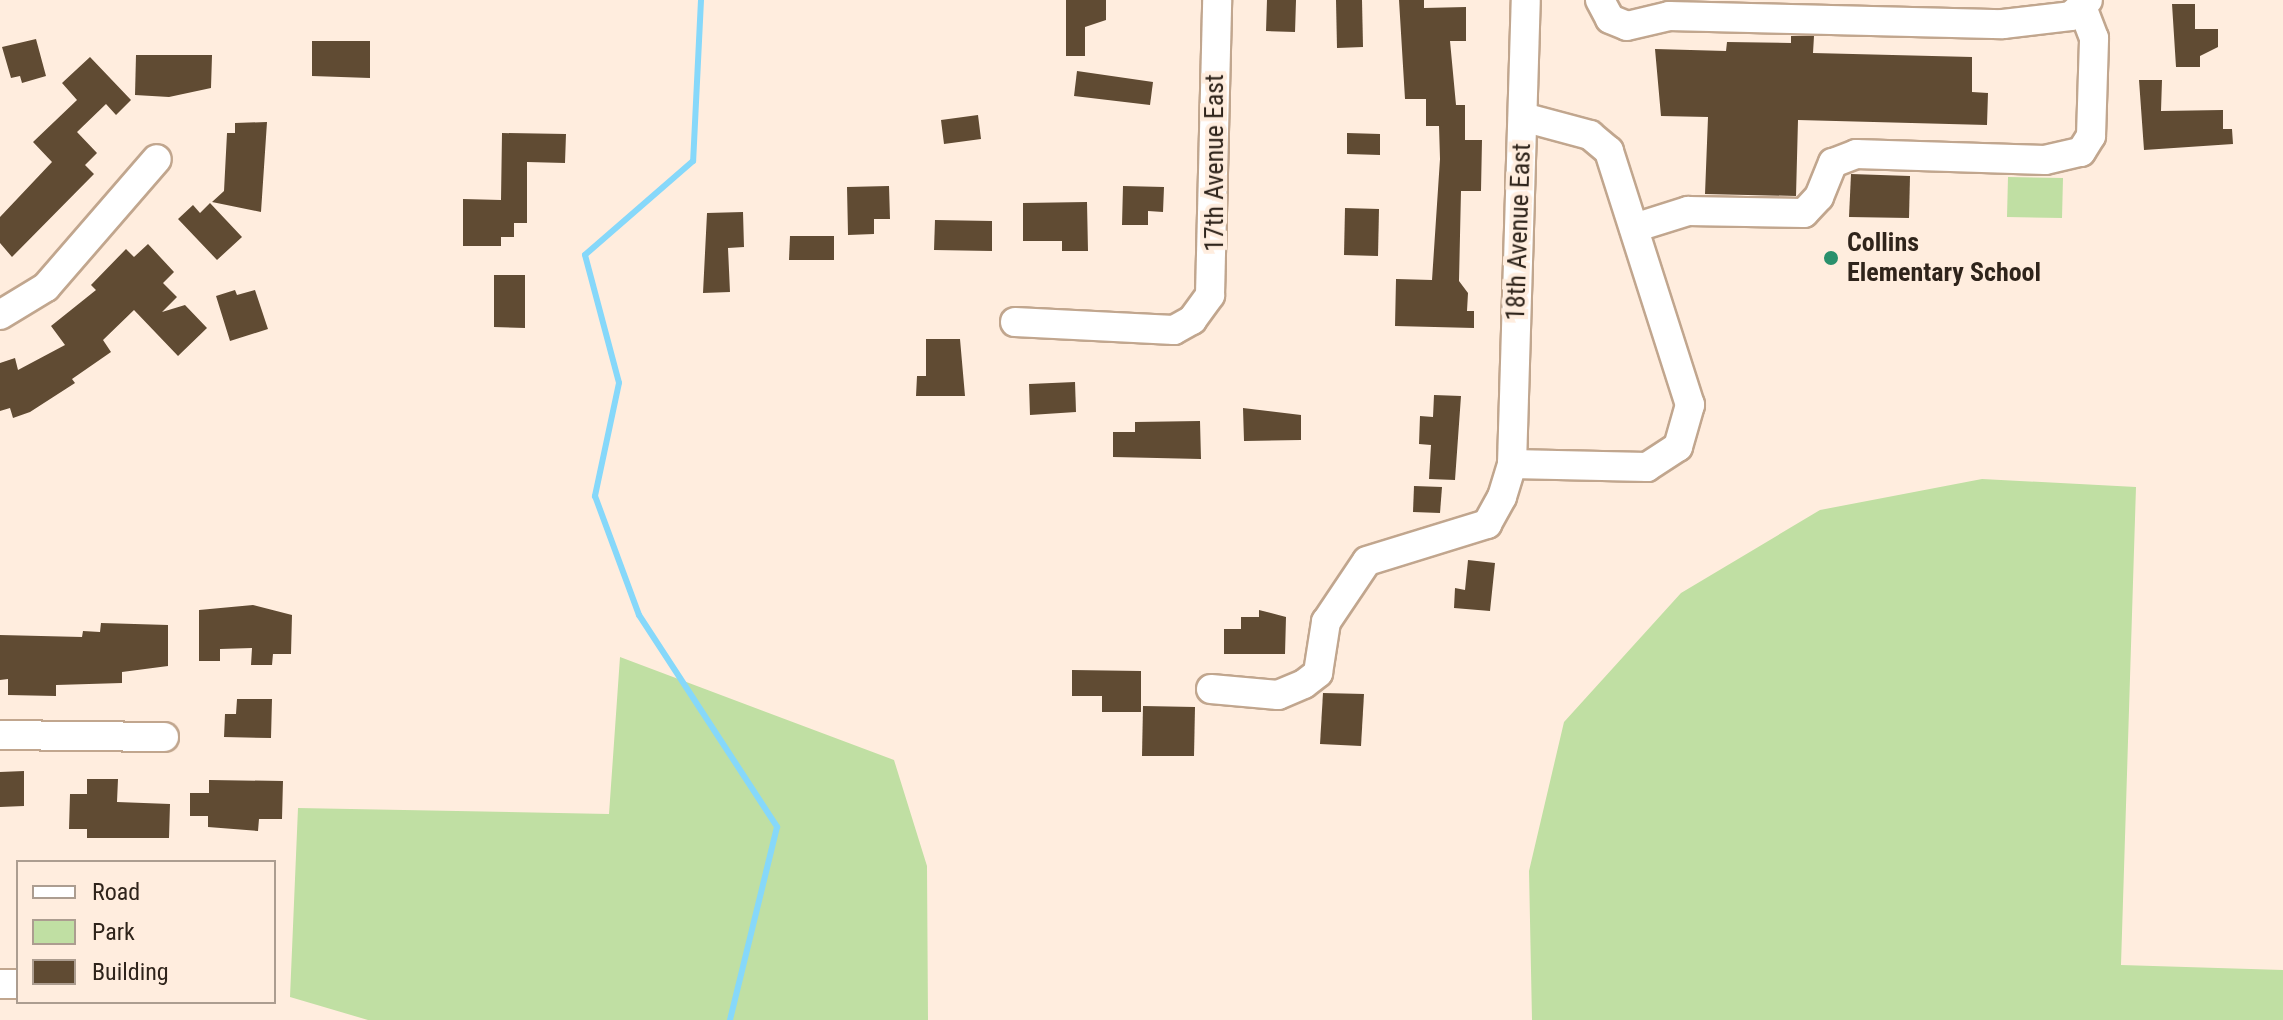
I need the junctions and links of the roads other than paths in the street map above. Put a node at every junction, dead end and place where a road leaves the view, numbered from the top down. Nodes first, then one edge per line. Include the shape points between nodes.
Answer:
1 (1217, 0) edge
2 (1526, 0) edge
3 (1600, 0) edge
4 (2086, 5) edge
5 (1523, 117) junction
6 (157, 159) dead end
7 (1634, 228) junction
8 (0, 315) edge
9 (1015, 322) dead end
10 (1512, 464) junction
11 (1211, 689) dead end
12 (0, 735) edge
13 (164, 737) dead end

1 - 9 street, 17th Avenue East via 1213,284 1192,320 1174,330
2 - 5 street, 18th Avenue East
3 - 4 street via 1610,19 1627,26 1669,16 2003,24
4 - 7 street via 2094,38 2091,136 2081,152 2045,160 1856,154 1833,163 1819,197 1804,213 1688,211
5 - 7 street via 1577,129 1603,143
5 - 10 street, 18th Avenue East
6 - 8 street via 46,287
7 - 10 street via 1690,405 1678,447 1647,467
10 - 11 street via 1487,524 1435,543 1395,549 1367,561 1347,581 1326,622 1318,673 1304,684 1278,695
12 - 13 street

